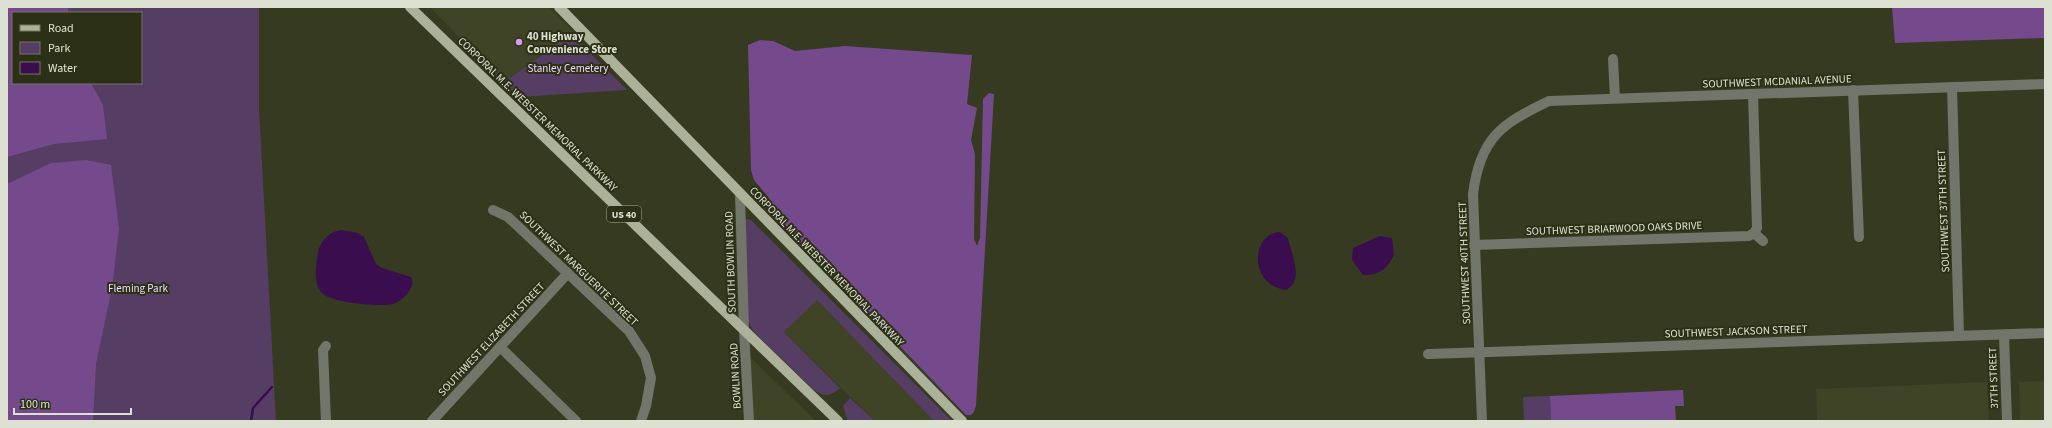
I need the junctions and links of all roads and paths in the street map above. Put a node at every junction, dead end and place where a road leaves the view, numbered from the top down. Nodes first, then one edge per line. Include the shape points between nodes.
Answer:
1 (410, 7) edge
2 (559, 7) edge
3 (1613, 59) dead end
4 (2045, 84) edge
5 (1952, 87) junction
6 (1853, 90) junction
7 (1753, 94) junction
8 (1615, 98) junction
9 (1515, 118) joint
10 (740, 194) junction
11 (493, 210) dead end
12 (1754, 233) junction
13 (1859, 237) dead end
14 (1763, 241) dead end
15 (1474, 245) junction
16 (568, 273) junction
17 (744, 330) junction
18 (2045, 334) edge
19 (2004, 335) junction
20 (1959, 336) junction
21 (326, 346) dead end
22 (500, 347) junction
23 (1479, 352) junction
24 (1428, 354) dead end
25 (326, 421) edge
26 (432, 421) edge
27 (576, 421) edge
28 (640, 421) edge
29 (749, 421) edge
30 (838, 421) edge
31 (962, 421) edge
32 (1482, 421) edge
33 (2007, 421) edge

1 - 17 main road, CORPORAL M.E. WEBSTER MEMORIAL PARKWAY / US 40
2 - 10 main road, CORPORAL M.E. WEBSTER MEMORIAL PARKWAY
3 - 8 street
4 - 5 street, SOUTHWEST MCDANIAL AVENUE
5 - 6 street, SOUTHWEST MCDANIAL AVENUE
5 - 20 street, SOUTHWEST 37TH STREET
6 - 7 street, SOUTHWEST MCDANIAL AVENUE
6 - 13 street
7 - 8 street, SOUTHWEST MCDANIAL AVENUE
7 - 12 street via 1757,228
8 - 9 street, SOUTHWEST MCDANIAL AVENUE via 1549,101
9 - 15 street, SOUTHWEST 40TH STREET via 1497,133 1479,164 1473,194
10 - 17 street, SOUTH BOWLIN ROAD
10 - 31 main road, CORPORAL M.E. WEBSTER MEMORIAL PARKWAY
11 - 16 street, SOUTHWEST MARGUERITE STREET via 508,217
12 - 14 street
12 - 15 street, SOUTHWEST BRIARWOOD OAKS DRIVE via 1749,236
15 - 23 street, SOUTHWEST 40TH STREET
16 - 22 street, SOUTHWEST ELIZABETH STREET
16 - 28 street, SOUTHWEST MARGUERITE STREET via 629,331 645,356 650,378 646,406
17 - 29 street, BOWLIN ROAD
17 - 30 main road, CORPORAL M.E. WEBSTER MEMORIAL PARKWAY / US 40
18 - 19 street, SOUTHWEST JACKSON STREET
19 - 20 street, SOUTHWEST JACKSON STREET
19 - 33 street, 37TH STREET
20 - 23 street, SOUTHWEST JACKSON STREET
21 - 25 street via 323,350
22 - 26 street, SOUTHWEST ELIZABETH STREET
22 - 27 street
23 - 24 street, SOUTHWEST JACKSON STREET
23 - 32 street, SOUTHWEST 40TH STREET

